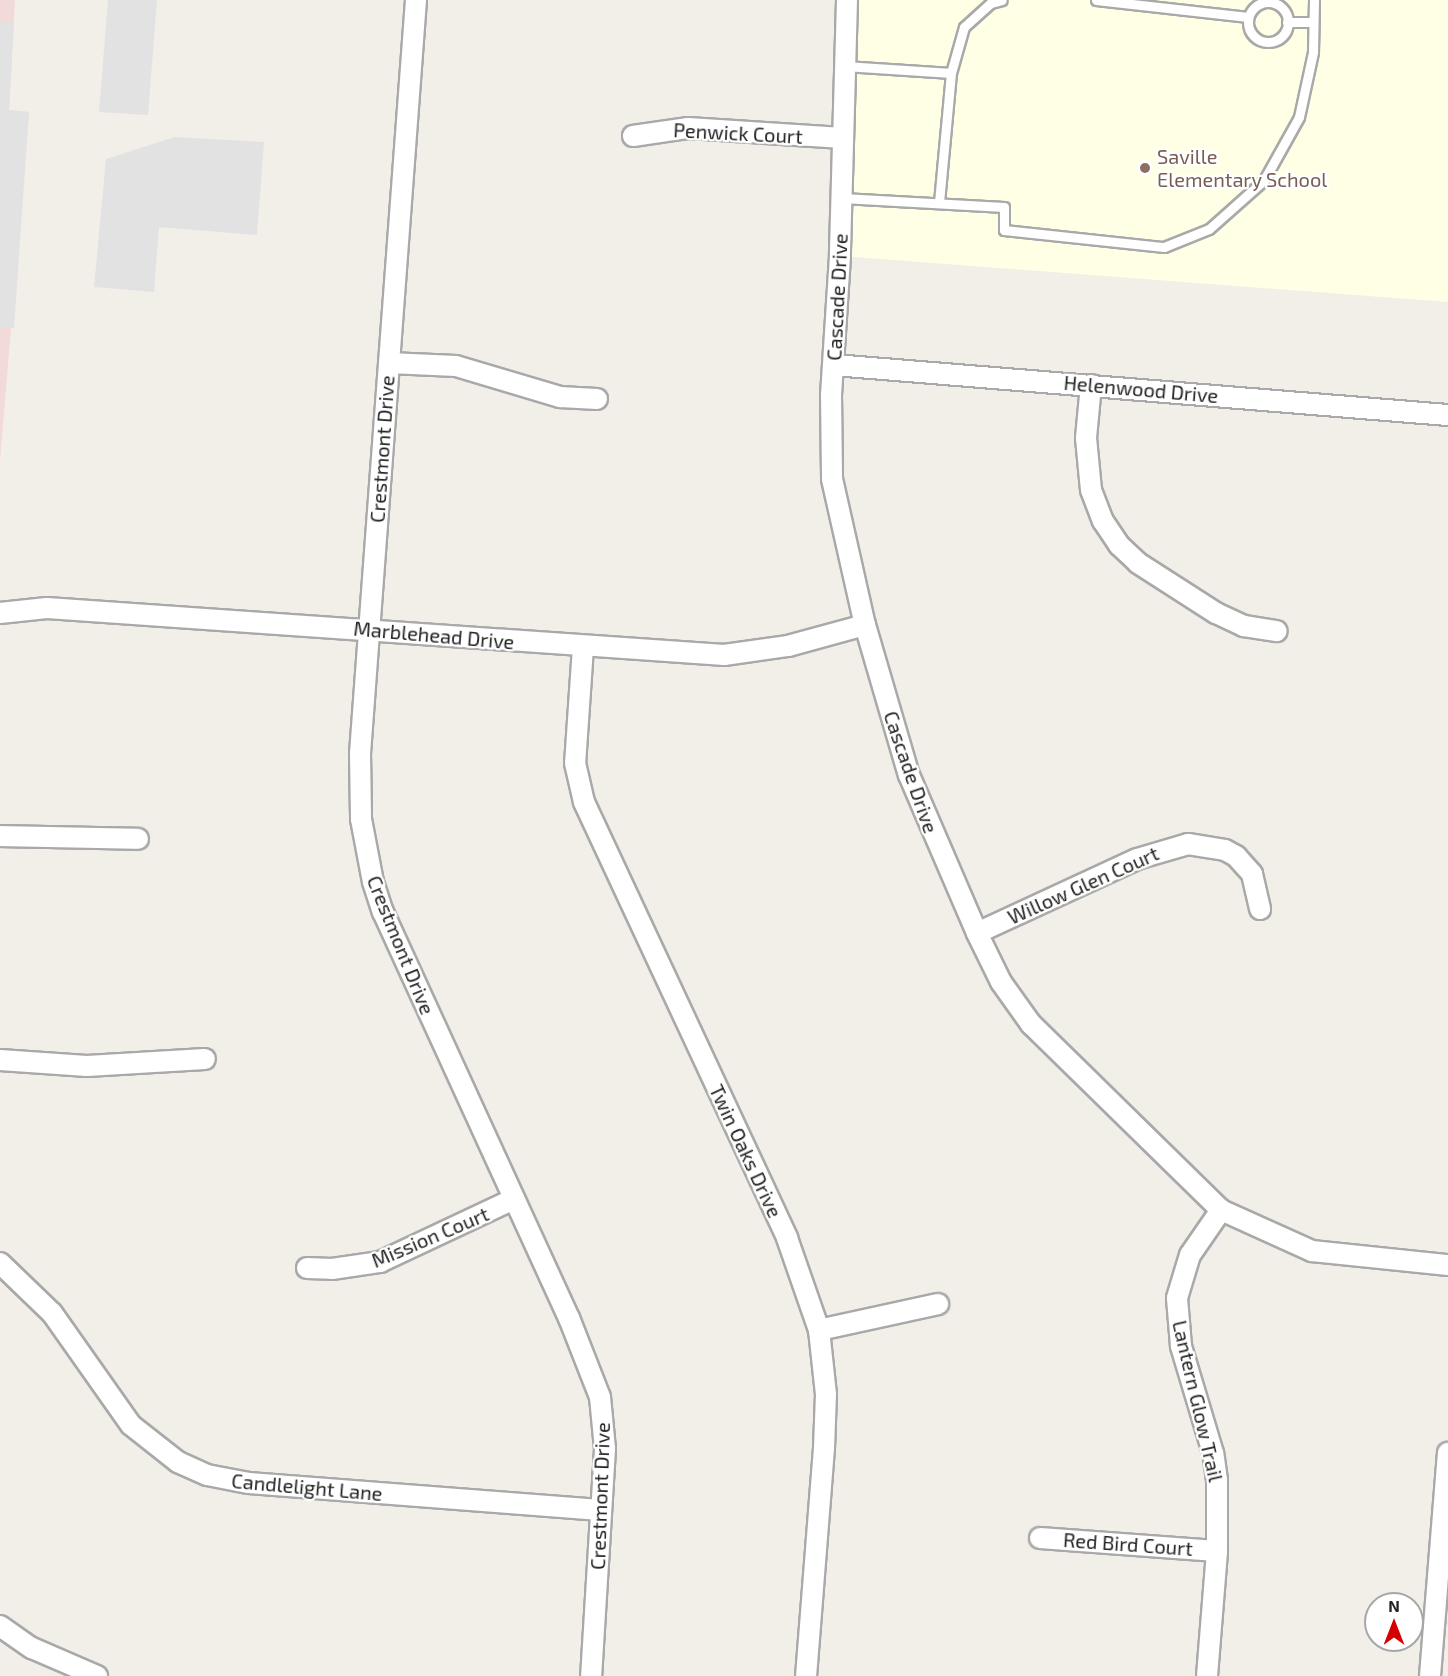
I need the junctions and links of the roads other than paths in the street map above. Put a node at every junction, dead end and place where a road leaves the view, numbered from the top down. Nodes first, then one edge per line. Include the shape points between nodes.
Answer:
1 (416, 0) edge
2 (847, 0) edge
3 (1002, 0) edge
4 (1096, 0) edge
5 (1314, 0) edge
6 (1248, 17) junction
7 (1287, 22) junction
8 (1313, 22) junction
9 (845, 66) junction
10 (951, 73) junction
11 (633, 136) dead end
12 (843, 138) junction
13 (842, 198) junction
14 (939, 202) junction
15 (389, 363) junction
16 (834, 365) junction
17 (1091, 385) junction
18 (597, 399) dead end
19 (1448, 415) edge
20 (0, 613) edge
21 (865, 625) junction
22 (369, 630) junction
23 (1277, 631) dead end
24 (583, 647) junction
25 (0, 836) edge
26 (138, 839) dead end
27 (1260, 909) dead end
28 (977, 933) junction
29 (205, 1059) dead end
30 (0, 1060) edge
31 (514, 1199) junction
32 (1221, 1210) junction
33 (0, 1263) edge
34 (1448, 1265) edge
35 (307, 1268) dead end
36 (938, 1304) dead end
37 (819, 1330) junction
38 (1448, 1453) edge
39 (600, 1510) junction
40 (1040, 1538) dead end
41 (1217, 1551) junction
42 (0, 1626) edge
43 (97, 1676) edge
44 (591, 1676) edge
45 (806, 1676) edge
46 (1207, 1676) edge
47 (1430, 1676) edge

1 - 15 street, Crestmont Drive
2 - 9 street, Cascade Drive
3 - 10 lane via 991,3 964,27
4 - 6 lane
5 - 8 lane
6 - 7 lane via 1256,6 1268,2 1281,7
6 - 7 lane via 1250,29 1264,41 1281,36
7 - 8 lane
8 - 14 lane via 1313,52 1299,117 1264,180 1209,229 1164,247 1004,230 1004,207
9 - 10 lane
9 - 12 street, Cascade Drive
10 - 14 lane
11 - 12 street, Penwick Court via 688,128
12 - 13 street, Cascade Drive
13 - 14 lane
13 - 16 street, Cascade Drive
15 - 18 street via 456,366 560,397
15 - 22 street, Crestmont Drive
16 - 17 street, Helenwood Drive
16 - 21 street, Cascade Drive via 832,479
17 - 19 street, Helenwood Drive
17 - 23 street via 1086,438 1091,490 1103,521 1119,545 1138,563 1216,613 1244,626
20 - 22 street, Marblehead Drive via 47,608
21 - 24 street, Marblehead Drive via 788,646 724,655
21 - 28 street, Cascade Drive via 909,775
22 - 24 street, Marblehead Drive
22 - 31 street, Crestmont Drive via 359,785 373,882
24 - 37 street, Twin Oaks Drive via 575,762 584,802 787,1238
25 - 26 street
27 - 28 street, Willow Glen Court via 1252,874 1236,856 1215,847 1188,844 1137,859
28 - 32 street, Cascade Drive via 1001,982 1031,1024
29 - 30 street via 87,1066
31 - 35 street, Mission Court via 380,1262
31 - 39 street, Crestmont Drive via 593,1371 600,1396 605,1449
32 - 34 street, Cascade Drive via 1312,1251
32 - 41 street, Lantern Glow Trail via 1202,1234 1181,1278 1177,1320 1213,1453 1219,1509
33 - 39 street, Candlelight Lane via 52,1313 131,1425 178,1462 207,1475 249,1483
36 - 37 street
37 - 45 street, Twin Oaks Drive via 825,1426
38 - 47 street
39 - 44 street, Crestmont Drive
40 - 41 street, Red Bird Court
41 - 46 street, Lantern Glow Trail
42 - 43 street via 32,1648

